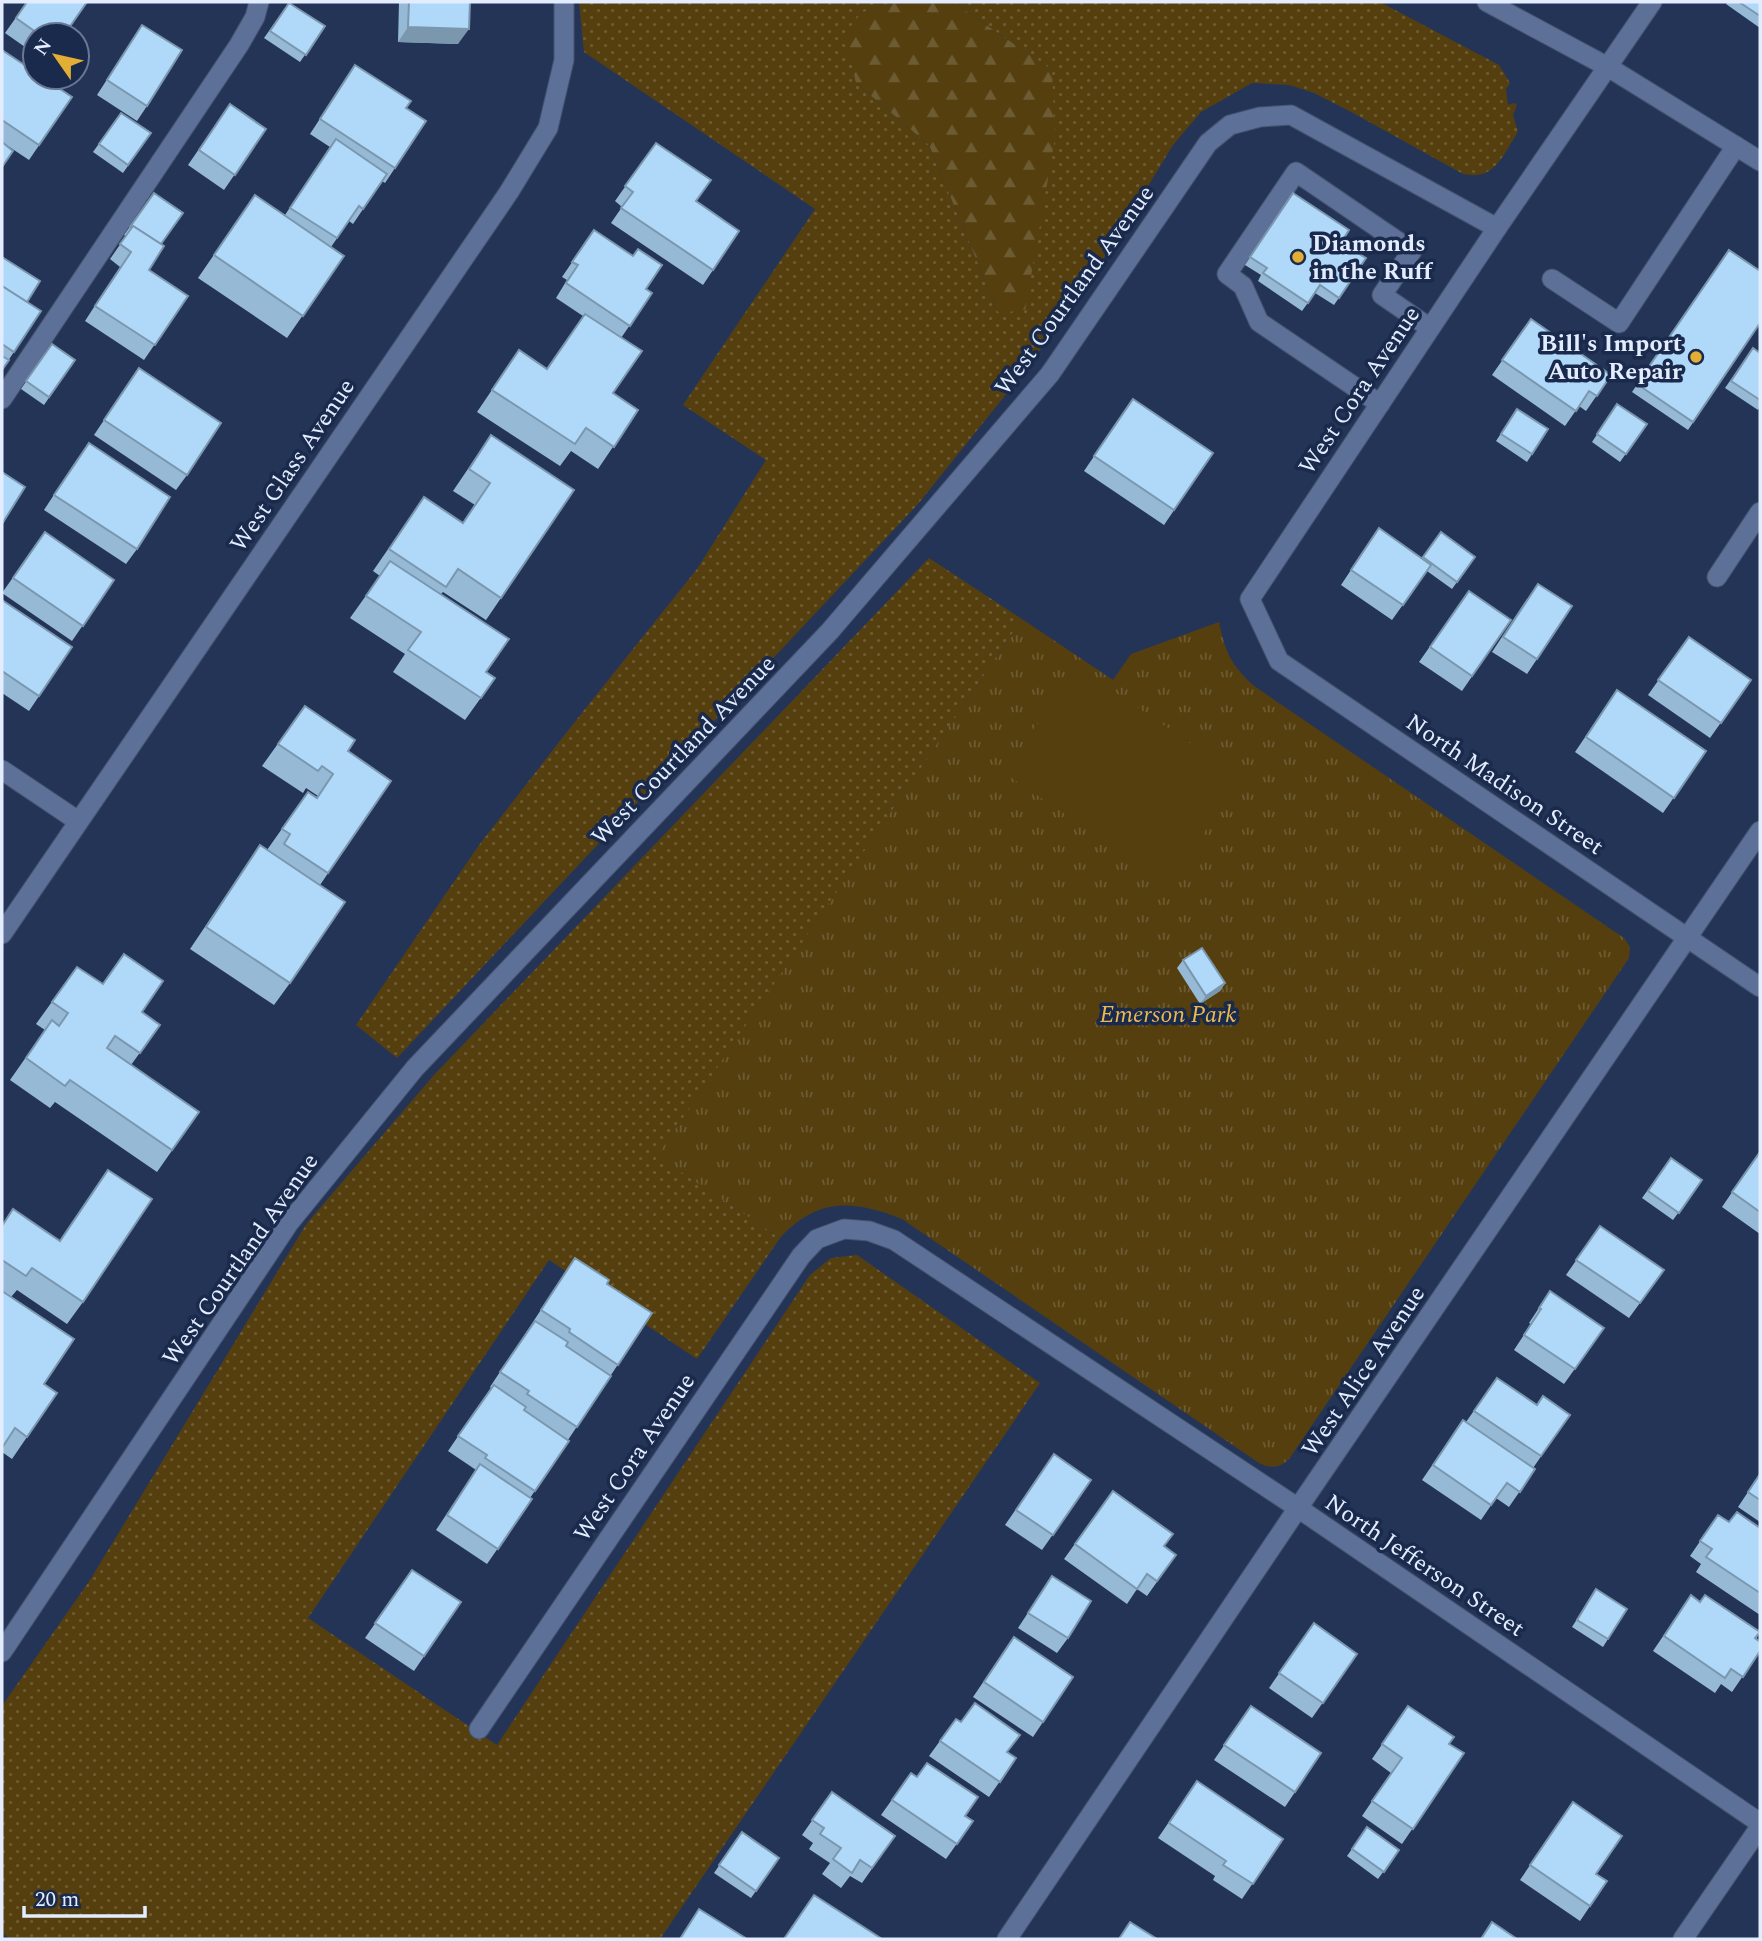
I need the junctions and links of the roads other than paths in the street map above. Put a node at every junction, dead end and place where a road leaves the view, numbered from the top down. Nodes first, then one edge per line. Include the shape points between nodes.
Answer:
1 (259, 2) edge
2 (564, 2) edge
3 (1487, 2) edge
4 (1652, 2) edge
5 (1608, 67) junction
6 (1736, 146) junction
7 (1760, 161) edge
8 (1497, 228) junction
9 (1552, 279) dead end
10 (1430, 328) junction
11 (2, 399) edge
12 (1380, 404) junction
13 (1760, 512) edge
14 (1717, 577) dead end
15 (1250, 599) joint
16 (2, 770) edge
17 (78, 821) junction
18 (1760, 831) edge
19 (2, 933) edge
20 (1687, 938) junction
21 (1760, 987) edge
22 (844, 1229) joint
23 (1298, 1508) junction
24 (2, 1652) edge
25 (479, 1729) dead end
26 (1760, 1825) edge
27 (1007, 1939) edge
28 (1683, 1939) edge

1 - 11 street via 239,45
2 - 17 street, West Glass Avenue via 564,60 548,128 509,192
3 - 5 street
4 - 5 street, West Cora Avenue
5 - 6 street
5 - 8 street, West Cora Avenue
6 - 7 street
6 - 9 street via 1619,323
8 - 10 street, West Cora Avenue
8 - 24 street, West Courtland Avenue via 1291,116 1230,125 1208,143 1050,374 830,631 415,1068 289,1223
10 - 12 street, West Cora Avenue
10 - 12 street via 1382,295 1412,251 1296,172 1227,274 1243,286 1259,322
12 - 15 street, West Cora Avenue
13 - 14 street
15 - 20 street, North Madison Street via 1279,661
16 - 17 street
17 - 19 street, West Glass Avenue
18 - 20 street, West Alice Avenue
20 - 21 street, North Madison Street
20 - 23 street, West Alice Avenue
22 - 23 street, North Jefferson Street via 894,1240
22 - 25 street, West Cora Avenue via 817,1239 801,1256
23 - 26 street, North Jefferson Street
23 - 27 street, West Alice Avenue
26 - 28 street

